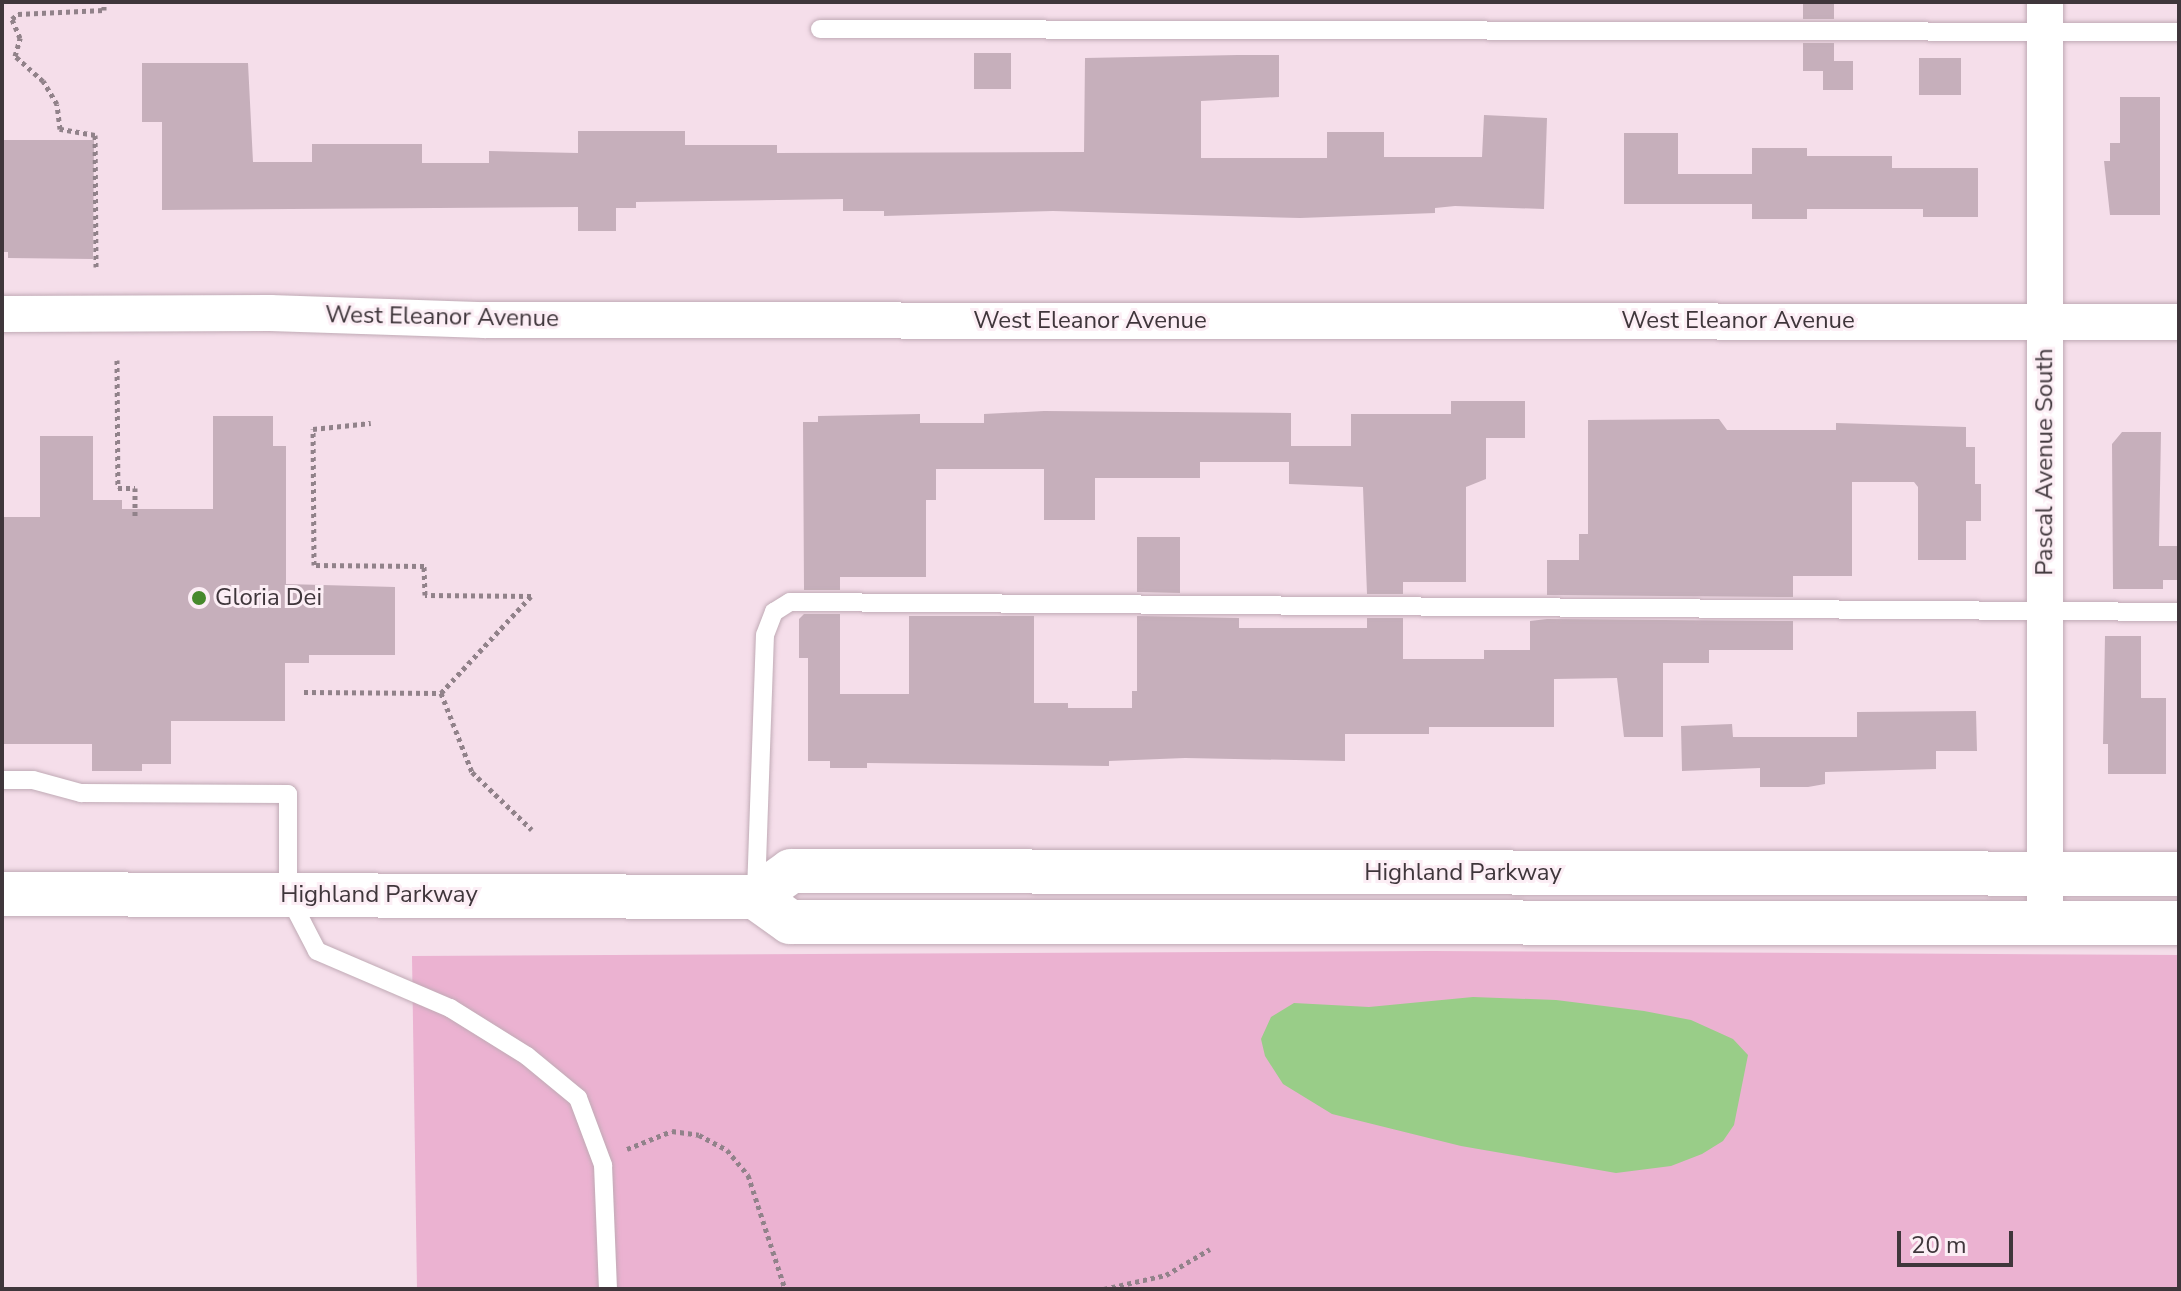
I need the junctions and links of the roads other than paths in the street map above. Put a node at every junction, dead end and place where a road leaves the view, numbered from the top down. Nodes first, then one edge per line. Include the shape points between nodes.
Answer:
1 (2045, 17) edge
2 (820, 29) dead end
3 (2179, 32) edge
4 (2, 314) edge
5 (2045, 322) junction
6 (2179, 322) edge
7 (2045, 612) junction
8 (2179, 612) edge
9 (2, 780) edge
10 (2044, 874) junction
11 (2179, 874) edge
12 (2, 894) edge
13 (288, 895) junction
14 (755, 897) junction
15 (2045, 922) junction
16 (2179, 923) edge
17 (608, 1289) edge

1 - 2 lane
1 - 3 lane
1 - 5 street, Pascal Avenue South
4 - 5 street, West Eleanor Avenue via 270,313 485,320
5 - 6 street, West Eleanor Avenue
5 - 7 street, Pascal Avenue South
7 - 8 lane
7 - 10 street, Pascal Avenue South
7 - 14 lane via 790,602 774,612 765,635
9 - 13 lane via 33,780 81,793 288,794
10 - 11 street, Highland Parkway
10 - 14 street, Highland Parkway via 791,871
10 - 15 street, Pascal Avenue South
12 - 13 street, Highland Parkway
13 - 14 street, Highland Parkway
13 - 17 lane via 317,951 450,1008 527,1056 578,1098 603,1165
14 - 15 street, Highland Parkway via 790,922
15 - 16 street, Highland Parkway

